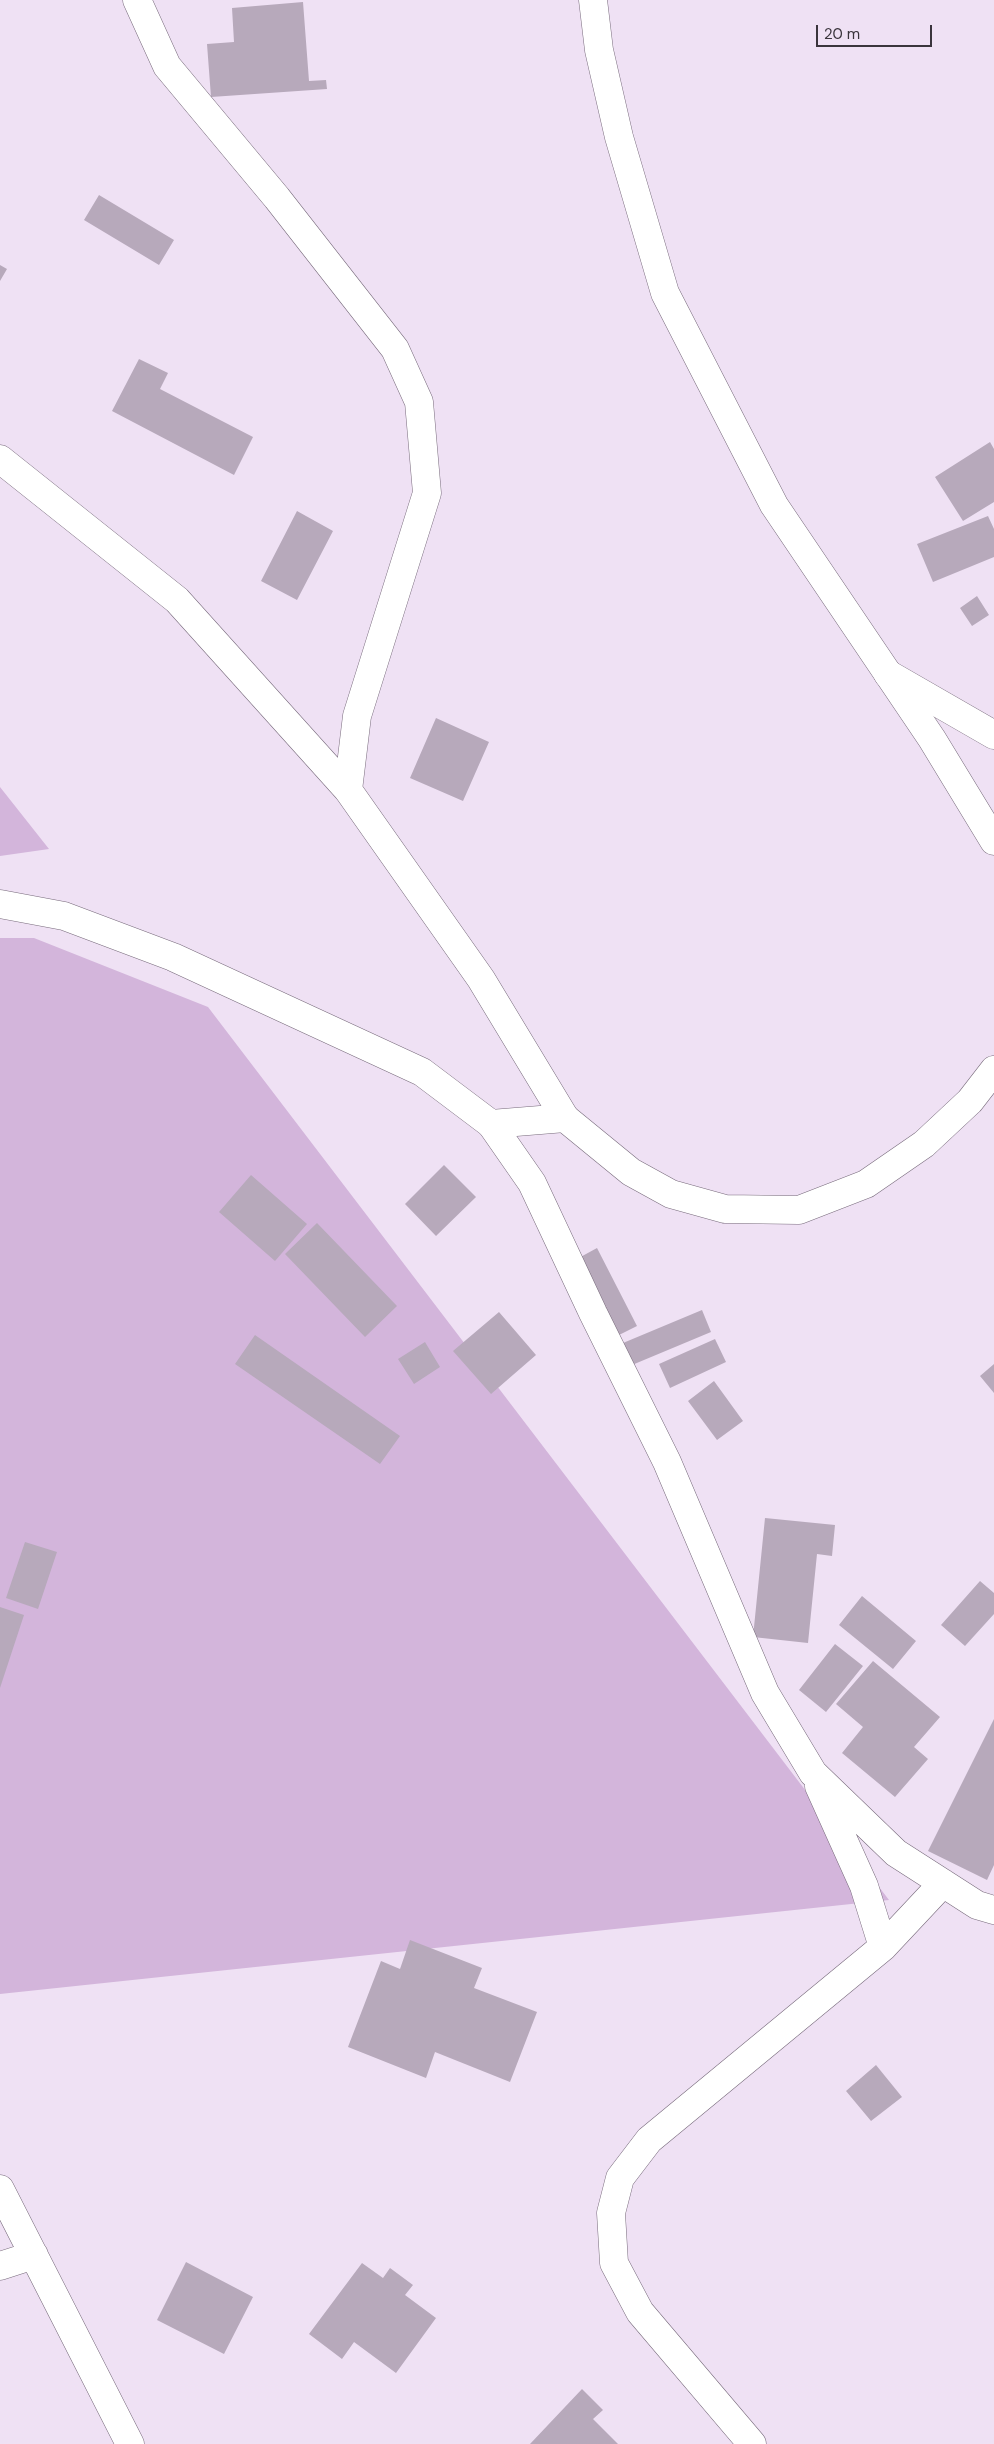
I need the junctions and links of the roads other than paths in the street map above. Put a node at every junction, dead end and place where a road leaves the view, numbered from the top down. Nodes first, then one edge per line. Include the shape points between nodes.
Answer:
1 (137, 0) edge
2 (593, 0) edge
3 (0, 459) edge
4 (888, 674) junction
5 (994, 735) edge
6 (348, 790) junction
7 (994, 841) edge
8 (0, 904) edge
9 (994, 1070) edge
10 (565, 1118) junction
11 (491, 1124) junction
12 (813, 1773) junction
13 (943, 1883) junction
14 (994, 1910) edge
15 (883, 1947) junction
16 (0, 2189) edge
17 (34, 2255) junction
18 (0, 2266) edge
19 (130, 2444) edge
20 (752, 2444) edge

1 - 6 street via 167,66 277,198 395,349 419,402 427,493 357,716
2 - 4 street via 599,50 619,138 665,293 774,505
3 - 6 street via 177,600
4 - 5 street
4 - 7 street
6 - 10 street via 481,979
8 - 11 street via 64,916 172,957 422,1072
9 - 10 street via 970,1101 924,1144 866,1184 799,1210 725,1208 671,1194 631,1172
10 - 11 street
11 - 12 street via 532,1183 667,1462 765,1693
12 - 13 street via 896,1853
12 - 15 street via 864,1886
13 - 14 street via 977,1905
13 - 15 street
15 - 20 street via 649,2140 620,2178 611,2213 614,2263 640,2312
16 - 17 street
17 - 18 street
17 - 19 street

